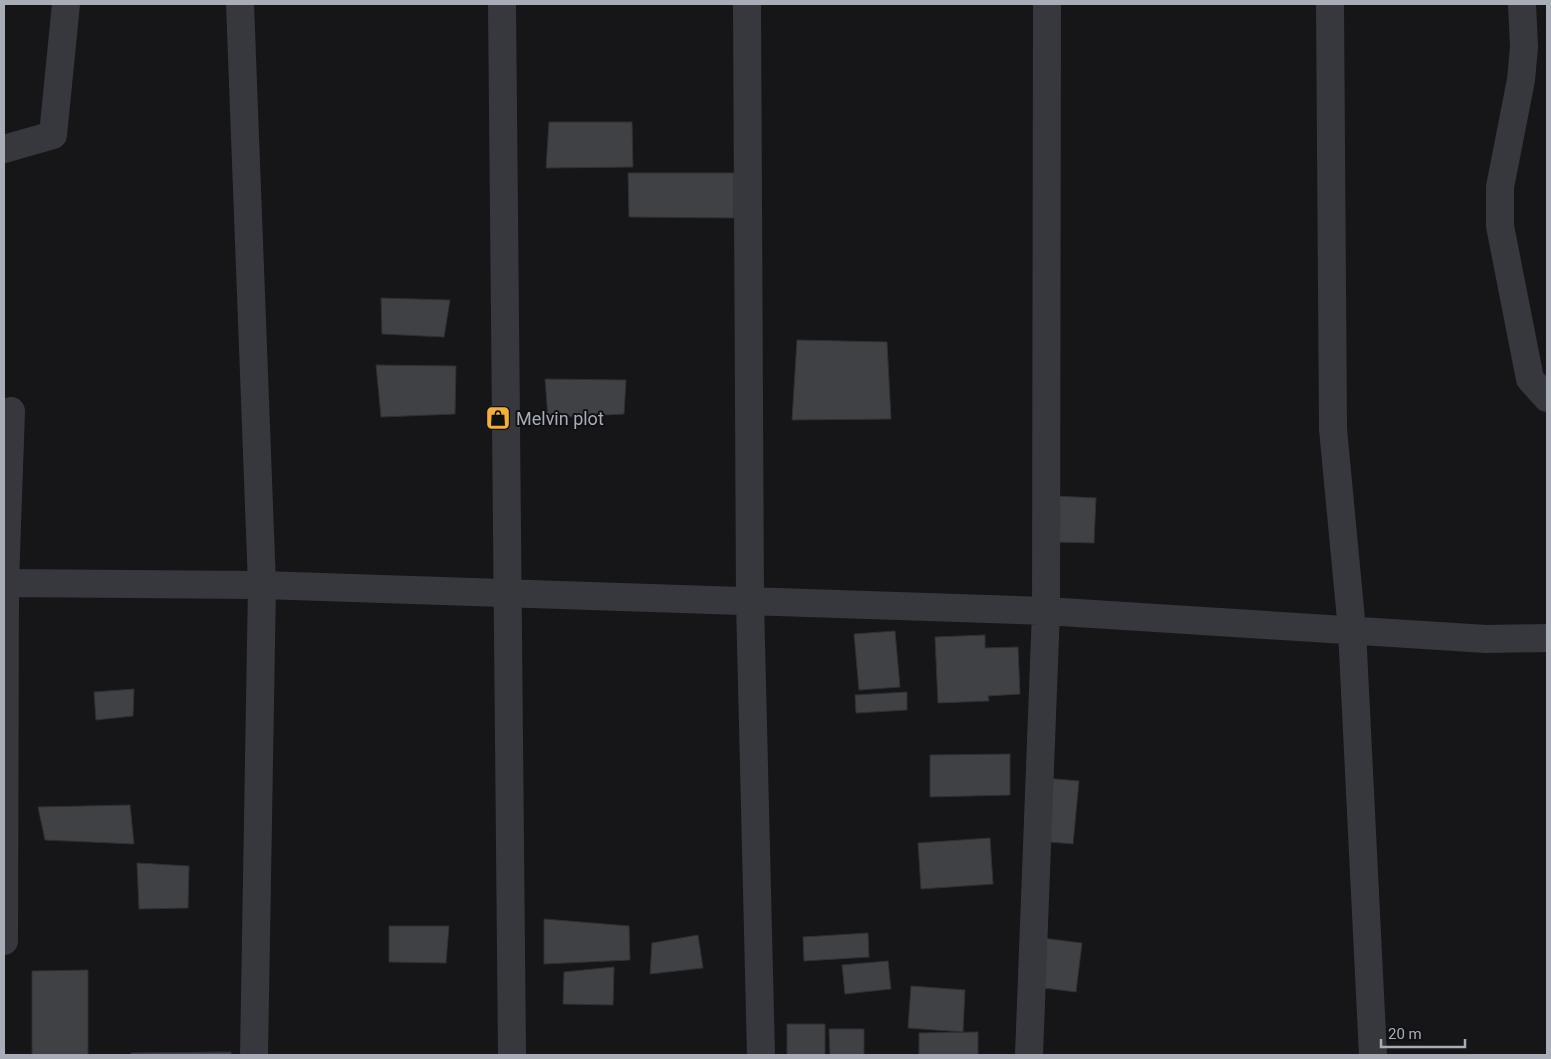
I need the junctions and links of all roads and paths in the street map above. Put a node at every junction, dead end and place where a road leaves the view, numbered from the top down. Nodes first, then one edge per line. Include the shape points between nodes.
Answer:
1 (66, 4) edge
2 (240, 4) edge
3 (502, 4) edge
4 (747, 4) edge
5 (1047, 4) edge
6 (1330, 4) edge
7 (1522, 4) edge
8 (4, 149) edge
9 (1547, 398) edge
10 (11, 411) dead end
11 (4, 583) edge
12 (262, 584) junction
13 (508, 593) junction
14 (750, 602) junction
15 (1046, 612) junction
16 (1352, 630) junction
17 (1547, 638) edge
18 (4, 941) edge
19 (254, 1055) edge
20 (512, 1055) edge
21 (761, 1055) edge
22 (1029, 1055) edge
23 (1373, 1055) edge

1 - 8 street via 53,135
2 - 12 street
3 - 13 street
4 - 14 street
5 - 15 street
6 - 16 street via 1334,428
7 - 9 street via 1524,47 1521,80 1500,187 1500,226 1530,379
10 - 11 street
11 - 12 street
11 - 18 street
12 - 13 street
12 - 19 street
13 - 14 street
13 - 20 street
14 - 15 street
14 - 21 street
15 - 16 street
15 - 22 street
16 - 17 street via 1486,639
16 - 23 street

